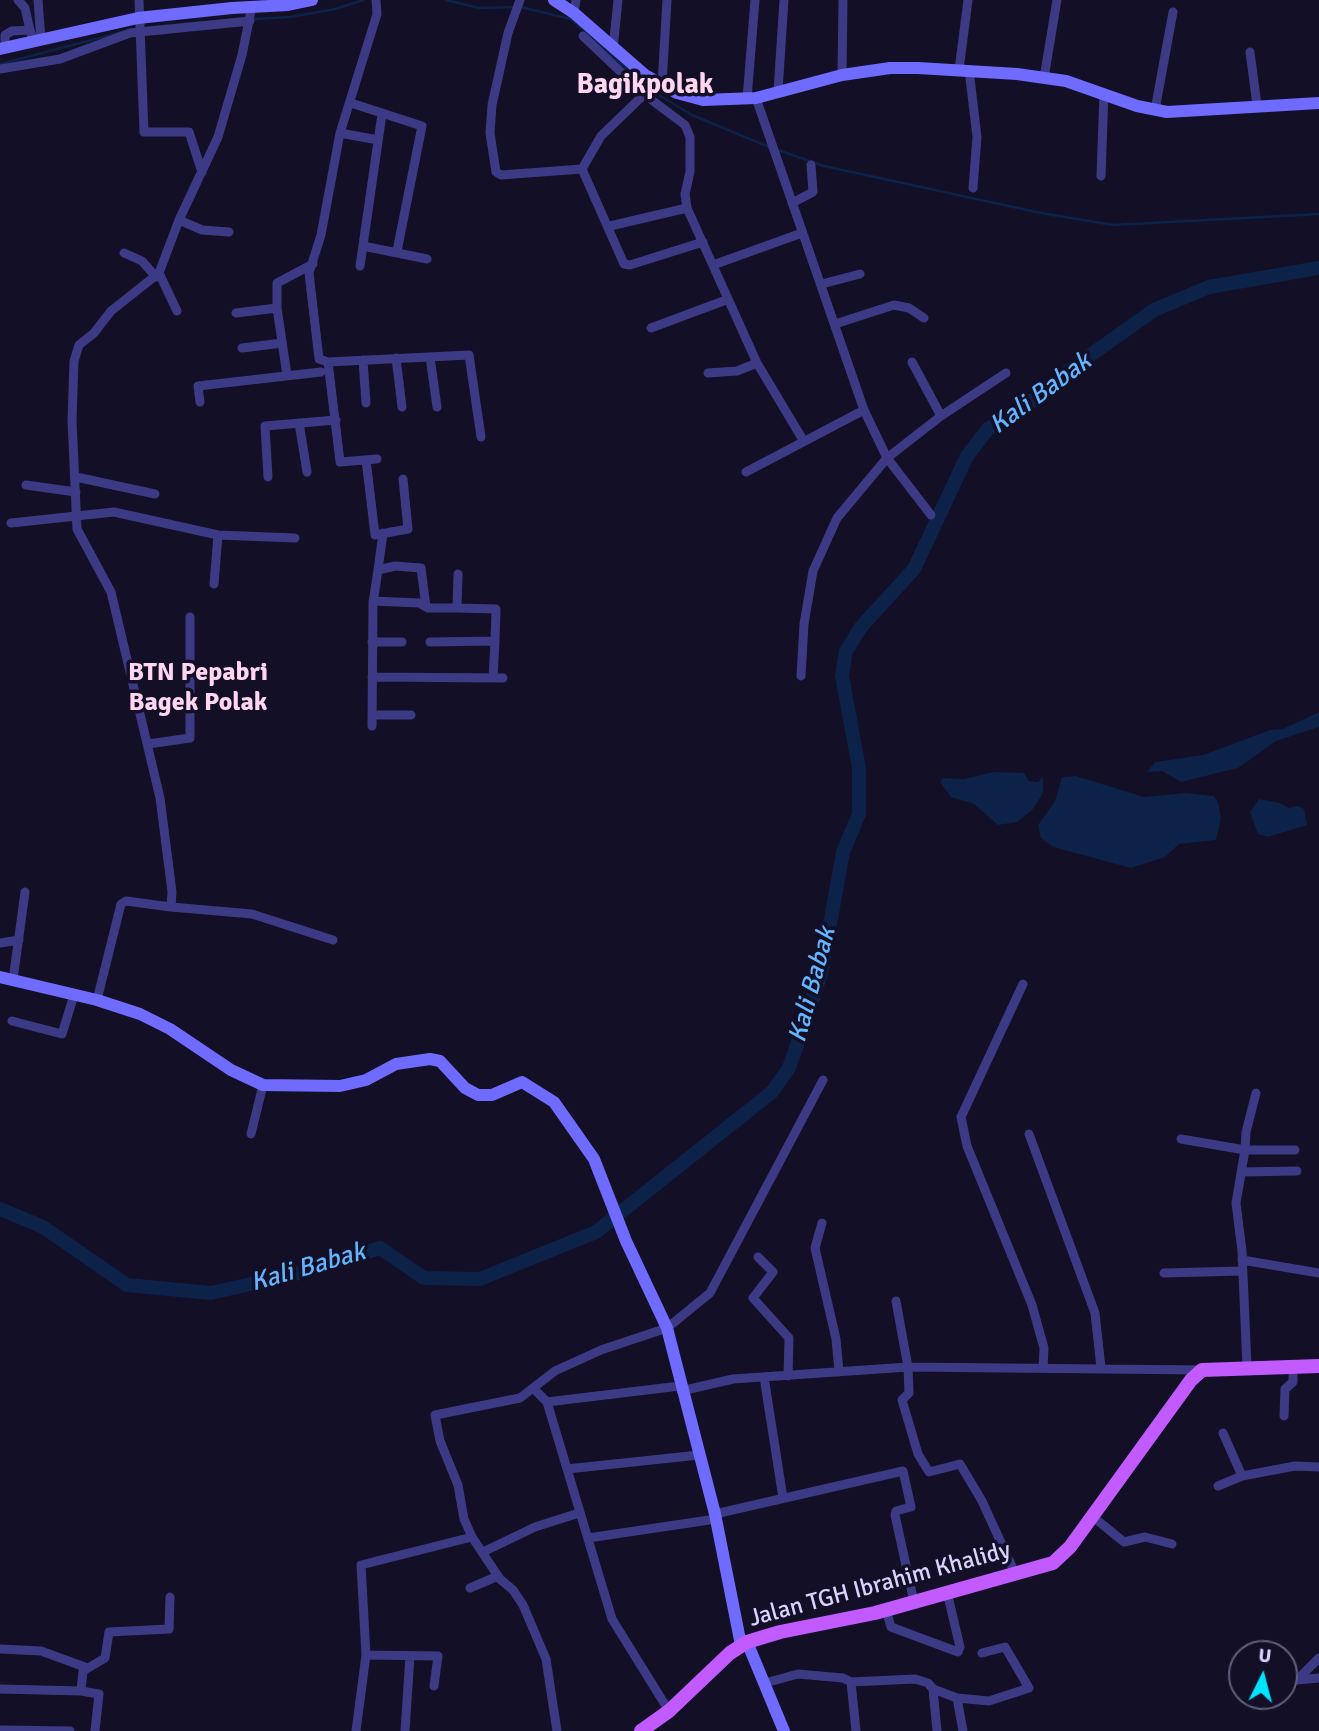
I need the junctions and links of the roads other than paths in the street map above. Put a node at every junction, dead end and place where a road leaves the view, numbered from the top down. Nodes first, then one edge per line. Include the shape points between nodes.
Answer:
1 (18, 0) edge
2 (38, 0) edge
3 (139, 0) edge
4 (312, 0) edge
5 (376, 0) edge
6 (520, 0) edge
7 (554, 0) edge
8 (618, 0) edge
9 (667, 0) edge
10 (755, 0) edge
11 (784, 0) edge
12 (843, 0) edge
13 (968, 0) edge
14 (1057, 0) edge
15 (288, 3) edge
16 (575, 6) edge
17 (1172, 12) dead end
18 (251, 15) junction
19 (139, 26) junction
20 (583, 36) dead end
21 (35, 37) junction
22 (3, 49) edge
23 (613, 49) junction
24 (1250, 52) dead end
25 (0, 69) edge
26 (964, 70) junction
27 (842, 75) junction
28 (1044, 78) junction
29 (653, 88) junction
30 (778, 91) junction
31 (1104, 93) junction
32 (752, 99) junction
33 (351, 103) junction
34 (1319, 103) edge
35 (1257, 105) junction
36 (1155, 110) junction
37 (382, 114) junction
38 (340, 133) junction
39 (378, 140) junction
40 (811, 165) dead end
41 (582, 169) junction
42 (202, 172) junction
43 (1101, 176) dead end
44 (973, 188) dead end
45 (792, 203) junction
46 (687, 208) junction
47 (178, 220) junction
48 (610, 226) junction
49 (229, 232) dead end
50 (802, 233) junction
51 (703, 242) junction
52 (363, 246) junction
53 (397, 251) junction
54 (124, 253) dead end
55 (426, 260) dead end
56 (313, 264) junction
57 (713, 265) junction
58 (360, 266) dead end
59 (860, 274) dead end
60 (157, 275) junction
61 (822, 284) junction
62 (726, 300) junction
63 (277, 308) junction
64 (177, 311) dead end
65 (236, 313) dead end
66 (924, 317) dead end
67 (835, 324) junction
68 (650, 328) dead end
69 (282, 343) junction
70 (242, 348) dead end
71 (430, 357) junction
72 (396, 358) junction
73 (363, 360) junction
74 (328, 362) junction
75 (912, 362) dead end
76 (757, 363) junction
77 (321, 372) dead end
78 (708, 373) dead end
79 (1006, 373) dead end
80 (287, 375) junction
81 (200, 402) dead end
82 (366, 403) dead end
83 (402, 407) dead end
84 (436, 407) dead end
85 (864, 410) junction
86 (941, 416) junction
87 (336, 420) junction
88 (299, 423) junction
89 (481, 437) dead end
90 (803, 440) junction
91 (887, 458) junction
92 (746, 471) dead end
93 (307, 472) dead end
94 (76, 477) junction
95 (268, 477) dead end
96 (403, 479) dead end
97 (26, 485) dead end
98 (76, 492) junction
99 (155, 494) dead end
100 (75, 515) junction
101 (931, 515) dead end
102 (11, 523) dead end
103 (383, 533) junction
104 (218, 535) junction
105 (295, 538) dead end
106 (378, 570) junction
107 (458, 575) dead end
108 (214, 584) dead end
109 (373, 601) junction
110 (426, 607) junction
111 (457, 608) junction
112 (190, 617) dead end
113 (495, 641) junction
114 (372, 642) junction
115 (402, 642) dead end
116 (430, 642) dead end
117 (801, 676) dead end
118 (372, 677) junction
119 (372, 715) junction
120 (411, 715) dead end
121 (372, 726) dead end
122 (148, 744) junction
123 (25, 892) dead end
124 (171, 907) junction
125 (19, 940) junction
126 (333, 940) dead end
127 (0, 943) edge
128 (6, 978) edge
129 (1023, 984) dead end
130 (75, 995) junction
131 (97, 1000) junction
132 (12, 1021) dead end
133 (823, 1080) dead end
134 (263, 1085) junction
135 (1256, 1093) dead end
136 (1029, 1134) dead end
137 (251, 1135) dead end
138 (1181, 1139) dead end
139 (1245, 1150) junction
140 (1295, 1150) dead end
141 (1297, 1171) dead end
142 (1241, 1172) junction
143 (822, 1223) dead end
144 (758, 1257) dead end
145 (1242, 1260) junction
146 (1242, 1270) junction
147 (1164, 1273) dead end
148 (1319, 1273) edge
149 (896, 1301) dead end
150 (667, 1328) junction
151 (1319, 1366) edge
152 (908, 1367) junction
153 (1247, 1367) junction
154 (1293, 1367) junction
155 (1043, 1368) junction
156 (1101, 1368) junction
157 (1202, 1370) junction
158 (839, 1372) junction
159 (788, 1376) junction
160 (764, 1377) junction
161 (680, 1388) junction
162 (534, 1389) junction
163 (547, 1402) junction
164 (1284, 1416) dead end
165 (1223, 1433) dead end
166 (699, 1455) junction
167 (1319, 1467) edge
168 (567, 1469) junction
169 (1242, 1476) junction
170 (1218, 1486) dead end
171 (783, 1498) junction
172 (579, 1513) junction
173 (1092, 1516) junction
174 (715, 1517) junction
175 (472, 1537) junction
176 (588, 1538) junction
177 (1172, 1545) dead end
178 (482, 1552) junction
179 (1015, 1573) junction
180 (498, 1576) junction
181 (470, 1588) dead end
182 (947, 1592) junction
183 (170, 1597) dead end
184 (914, 1602) junction
185 (886, 1610) junction
186 (744, 1644) junction
187 (0, 1649) edge
188 (982, 1653) dead end
189 (366, 1654) junction
190 (410, 1656) junction
191 (1319, 1658) edge
192 (85, 1667) junction
193 (1319, 1678) edge
194 (851, 1682) junction
195 (765, 1683) junction
196 (434, 1686) dead end
197 (0, 1689) edge
198 (933, 1689) junction
199 (80, 1691) junction
200 (957, 1699) junction
201 (669, 1711) junction
202 (3, 1730) edge
203 (70, 1731) edge
204 (95, 1731) edge
205 (356, 1731) edge
206 (405, 1731) edge
207 (557, 1731) edge
208 (641, 1731) edge
209 (784, 1731) edge
210 (856, 1731) edge
211 (937, 1731) edge
212 (963, 1731) edge

1 - 21 street via 26,8
2 - 21 street
3 - 19 street
4 - 15 street
5 - 33 street via 377,14
6 - 41 street via 500,63 490,125 496,172
7 - 16 street
8 - 23 street
9 - 29 street
10 - 32 street
11 - 30 street
12 - 27 street
13 - 26 street
14 - 28 street
15 - 18 street
16 - 23 street
17 - 36 street
18 - 19 street
18 - 42 street via 224,120
19 - 21 street
19 - 25 street via 60,60
19 - 42 street via 144,132 188,132
20 - 29 street
21 - 22 street
23 - 29 street
24 - 35 street
26 - 27 street via 890,68
26 - 28 street
26 - 44 street via 977,137
27 - 30 street
28 - 31 street
29 - 32 street via 703,100
29 - 41 street via 601,136
29 - 46 street via 687,129
30 - 32 street
31 - 36 street
31 - 43 street
32 - 45 street
33 - 37 street
33 - 38 street
34 - 35 street
35 - 36 street via 1190,112
37 - 39 street
37 - 53 street via 422,126
38 - 39 street
38 - 56 street
39 - 52 street
40 - 45 street via 813,192
41 - 48 street
42 - 47 street
45 - 50 street
46 - 48 street
46 - 51 street
47 - 49 street via 202,230
47 - 60 street
48 - 51 street via 621,260 627,265
50 - 57 street
50 - 61 street
51 - 57 street
52 - 53 street
52 - 58 street
53 - 55 street
54 - 60 street
56 - 63 street via 277,283
56 - 74 street via 309,284 317,349 319,359
57 - 62 street
59 - 61 street
60 - 64 street
60 - 94 street via 111,311 76,349 72,403
61 - 67 street
62 - 68 street
62 - 76 street
63 - 65 street
63 - 69 street
66 - 67 street via 894,305
67 - 85 street
69 - 70 street
69 - 80 street
71 - 72 street
71 - 84 street
71 - 89 street via 469,355
72 - 73 street
72 - 83 street
73 - 74 street
73 - 82 street
74 - 87 street
75 - 86 street
76 - 78 street via 737,371
76 - 90 street
77 - 80 street
79 - 86 street
80 - 81 street via 198,386
85 - 90 street
85 - 91 street
86 - 91 street
87 - 88 street
87 - 103 street via 340,462 371,459 376,534
88 - 93 street
88 - 95 street via 265,426
90 - 92 street
91 - 101 street
91 - 117 street via 837,519 816,560 804,624
94 - 98 street
94 - 99 street
96 - 103 street via 408,529
97 - 98 street
98 - 100 street
100 - 102 street
100 - 104 street via 123,513
100 - 122 street via 82,541 108,584
103 - 106 street
104 - 105 street
104 - 108 street
106 - 109 street
106 - 110 street via 421,568
107 - 111 street
109 - 110 street
109 - 114 street
110 - 111 street
111 - 113 street via 496,609
112 - 122 street via 190,738
113 - 116 street
113 - 118 street via 498,678
114 - 115 street
114 - 118 street
118 - 119 street
119 - 120 street
119 - 121 street
122 - 124 street via 168,845
123 - 125 street
124 - 126 street via 251,914
124 - 131 street via 121,904
125 - 127 street
125 - 128 street
128 - 130 street
129 - 155 street via 961,1117 967,1146 1032,1305 1044,1348
130 - 131 street
130 - 132 street via 62,1034
131 - 134 street via 154,1020 231,1070
133 - 150 street via 714,1287
134 - 137 street
134 - 150 street via 340,1086 366,1080 396,1064 424,1059 440,1061 465,1088 478,1094 492,1095 525,1082 554,1102 594,1159
135 - 139 street
136 - 156 street via 1094,1313
138 - 139 street
139 - 140 street
139 - 142 street
141 - 142 street
142 - 145 street via 1236,1203
143 - 158 street via 815,1248
144 - 159 street via 773,1272 753,1298 789,1338
145 - 146 street
145 - 148 street
146 - 147 street
146 - 153 street
149 - 152 street
150 - 161 street
150 - 162 street via 555,1371
151 - 154 main road
152 - 155 street
152 - 158 street
152 - 179 street via 909,1393 902,1400 918,1454 929,1472 960,1464
153 - 154 main road
153 - 157 main road
154 - 164 street
155 - 156 street
156 - 157 street
157 - 173 main road, Jalan TGH Ibrahim Khalidy
158 - 159 street
159 - 160 street
160 - 161 street
160 - 171 street
161 - 163 street
161 - 166 street
162 - 163 street
162 - 175 street via 510,1401 434,1417
163 - 168 street
165 - 169 street
166 - 168 street
166 - 174 street
167 - 169 street via 1294,1466
168 - 172 street
169 - 170 street
171 - 174 street
171 - 184 street via 903,1471 911,1507 895,1515
172 - 176 street
172 - 178 street
173 - 177 street via 1124,1542 1145,1537
173 - 179 main road, Jalan TGH Ibrahim Khalidy via 1060,1558
174 - 176 street
174 - 186 street
175 - 178 street
175 - 189 street via 361,1565
176 - 201 street via 612,1619
178 - 180 street
179 - 182 main road, Jalan TGH Ibrahim Khalidy
180 - 181 street
180 - 207 street via 523,1605 545,1659
182 - 184 main road, Jalan TGH Ibrahim Khalidy
182 - 185 street via 958,1652 891,1627
183 - 192 street via 169,1629 109,1632 105,1658
184 - 185 main road, Jalan TGH Ibrahim Khalidy
185 - 186 main road, Jalan TGH Ibrahim Khalidy
186 - 195 street
186 - 201 main road, Jalan TGH Ibrahim Khalidy
187 - 192 street via 41,1651
188 - 200 street via 1004,1647 1029,1688 989,1701
189 - 190 street
189 - 205 street
190 - 196 street via 438,1656
190 - 206 street
191 - 193 street via 1297,1680
192 - 199 street
194 - 195 street via 799,1674
194 - 198 street via 915,1679
194 - 210 street
195 - 209 street
197 - 199 street
198 - 200 street
198 - 211 street
199 - 204 street via 99,1694
200 - 212 street
201 - 208 main road, Jalan TGH Ibrahim Khalidy
202 - 203 street

